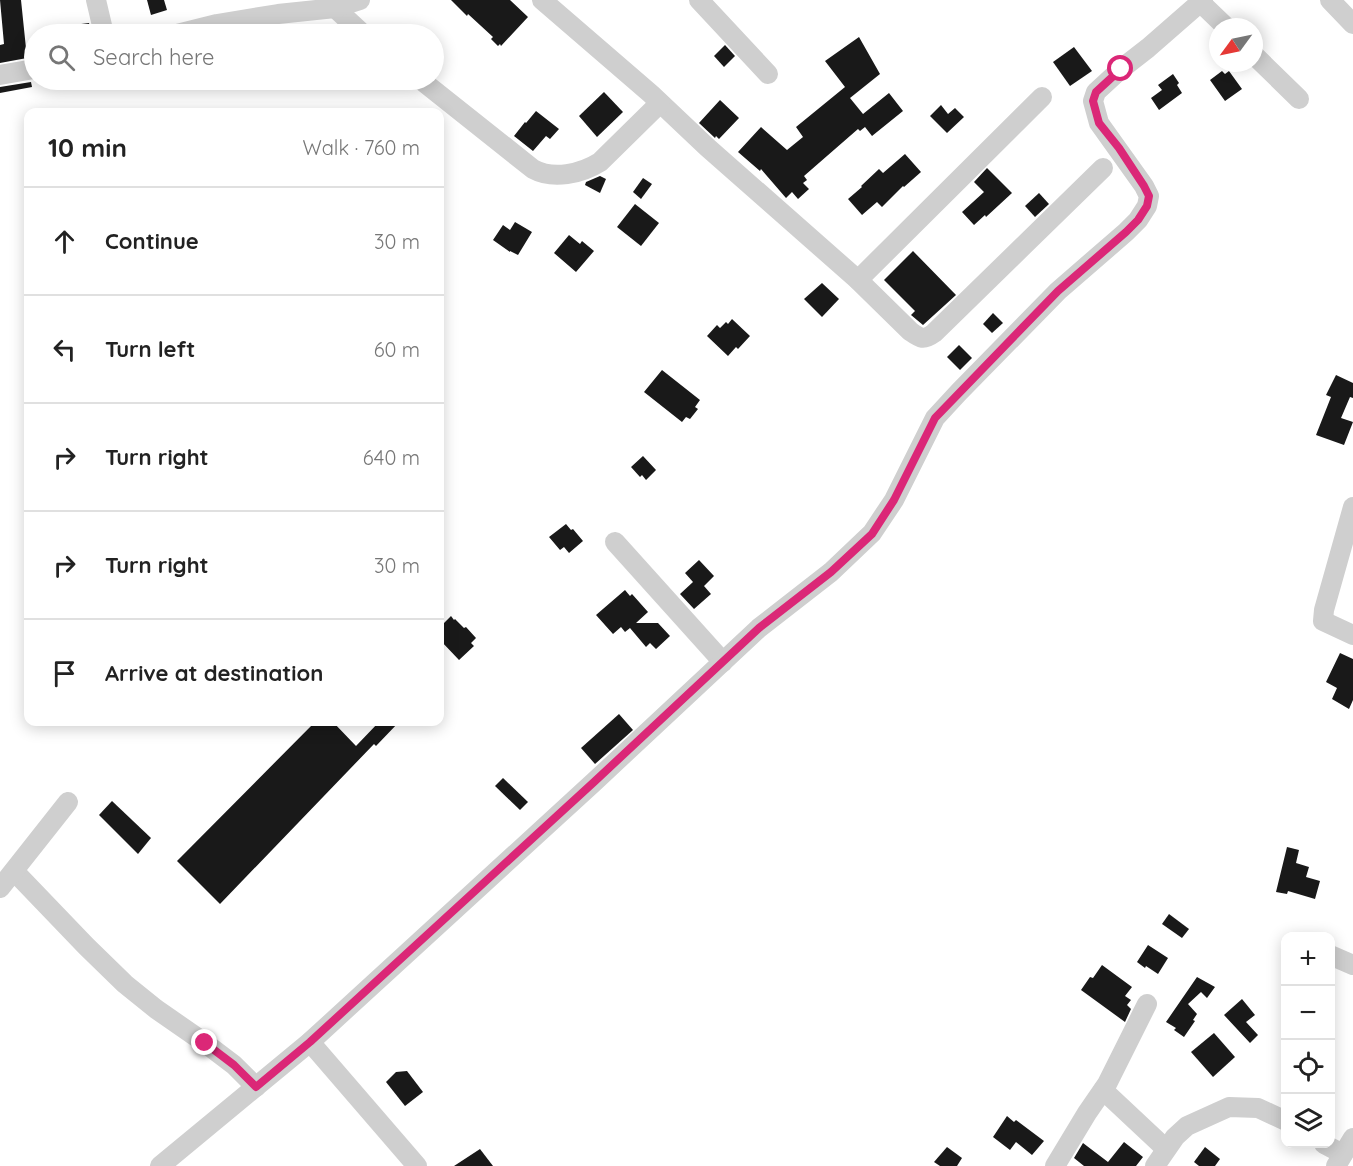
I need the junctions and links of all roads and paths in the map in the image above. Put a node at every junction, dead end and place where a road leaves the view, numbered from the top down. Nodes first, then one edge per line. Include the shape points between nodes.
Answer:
1 (96, 0) edge
2 (360, 0) edge
3 (542, 0) edge
4 (699, 0) edge
5 (1330, 0) edge
6 (1201, 1) edge
7 (276, 7) edge
8 (335, 8) junction
9 (1217, 18) edge
10 (102, 24) edge
11 (217, 24) edge
12 (352, 24) edge
13 (1353, 24) edge
14 (1263, 64) edge
15 (24, 71) edge
16 (768, 74) dead end
17 (0, 75) edge
18 (434, 90) edge
19 (1042, 97) dead end
20 (1299, 99) dead end
21 (660, 103) junction
22 (1103, 168) dead end
23 (858, 280) junction
24 (1353, 507) edge
25 (615, 542) dead end
26 (1353, 635) edge
27 (723, 662) junction
28 (68, 802) dead end
29 (14, 871) junction
30 (0, 888) edge
31 (1335, 957) edge
32 (1353, 965) edge
33 (1147, 1004) dead end
34 (310, 1042) junction
35 (256, 1087) junction
36 (1103, 1090) junction
37 (1281, 1119) edge
38 (1166, 1149) junction
39 (160, 1166) edge
40 (417, 1166) edge
41 (1055, 1166) edge
42 (1155, 1166) edge

1 - 10 street
2 - 8 street
3 - 21 street
4 - 16 street
5 - 13 street
6 - 9 street
6 - 27 street via 1096,92 1093,101 1099,123 1149,196 1138,220 1058,291 935,418 894,500 872,534
7 - 8 street
7 - 11 street
8 - 12 street
14 - 20 street
15 - 17 street
18 - 21 street via 544,174 574,173 600,162
19 - 23 street
21 - 23 street
22 - 23 street via 928,338 910,331
24 - 26 street via 1323,621
25 - 27 street
27 - 34 street
28 - 29 street
29 - 30 street
29 - 35 street via 125,984 234,1065
31 - 32 street
33 - 36 street
34 - 35 street
34 - 40 street
35 - 39 street
36 - 38 street
36 - 41 street
37 - 38 street via 1258,1108 1229,1107 1187,1126
38 - 42 street

